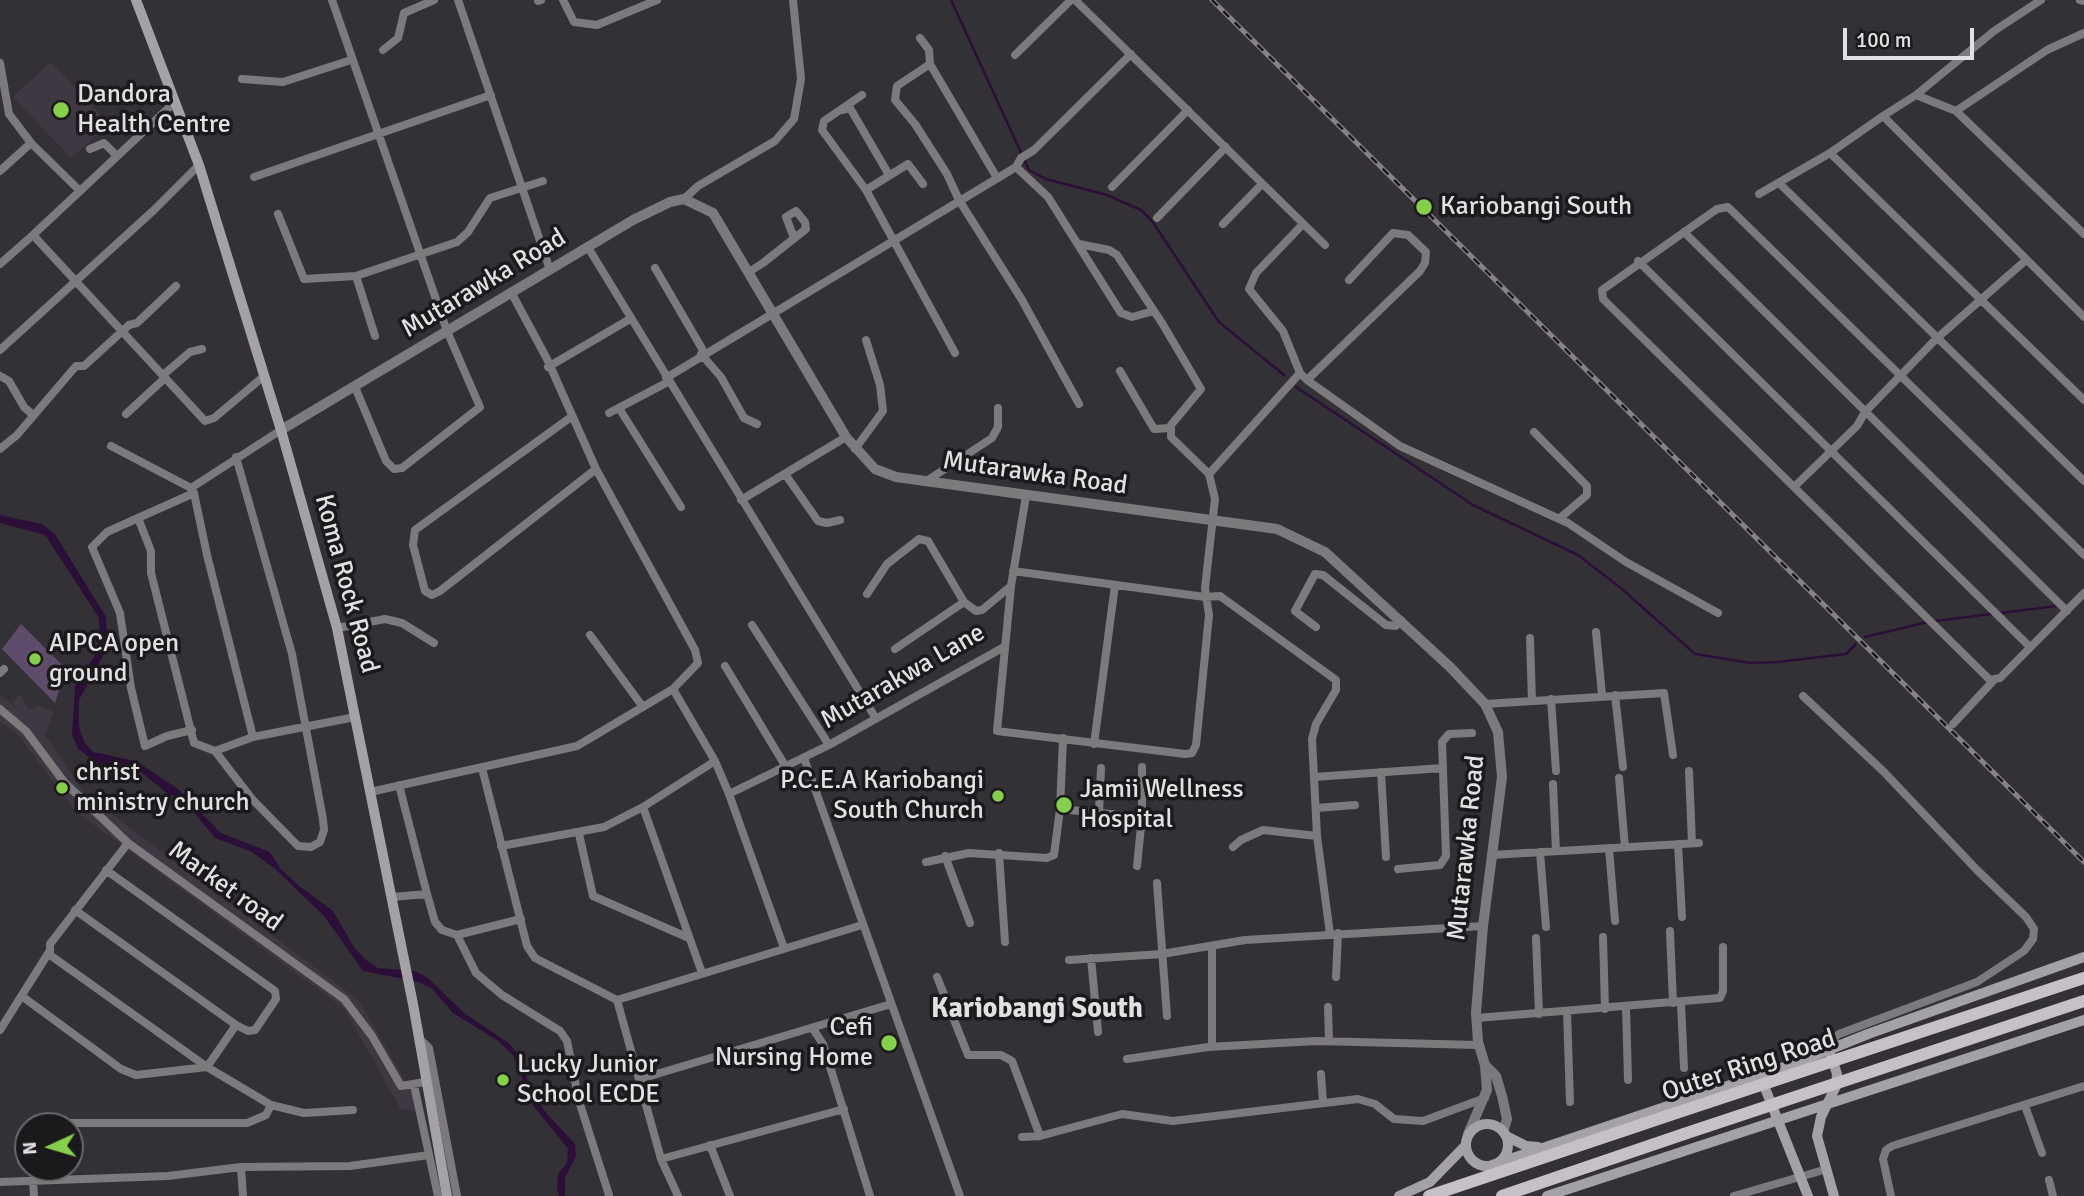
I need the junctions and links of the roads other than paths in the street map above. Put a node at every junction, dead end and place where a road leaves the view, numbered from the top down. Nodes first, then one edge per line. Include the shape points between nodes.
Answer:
1 (136, 0) edge
2 (332, 0) edge
3 (434, 0) edge
4 (458, 0) edge
5 (563, 0) edge
6 (657, 0) edge
7 (793, 0) edge
8 (1073, 0) edge
9 (2041, 0) edge
10 (640, 3) edge
11 (2084, 33) edge
12 (920, 38) dead end
13 (383, 50) dead end
14 (1131, 54) junction
15 (1015, 55) dead end
16 (351, 60) junction
17 (0, 63) edge
18 (930, 64) junction
19 (242, 79) dead end
20 (491, 95) junction
21 (862, 95) dead end
22 (1916, 95) junction
23 (175, 102) junction
24 (840, 110) junction
25 (1188, 110) junction
26 (1956, 111) junction
27 (1883, 116) junction
28 (376, 135) junction
29 (31, 144) junction
30 (1226, 147) junction
31 (90, 149) dead end
32 (1830, 153) junction
33 (116, 155) junction
34 (199, 164) junction
35 (1016, 167) junction
36 (0, 171) edge
37 (889, 175) junction
38 (254, 177) dead end
39 (998, 178) junction
40 (543, 181) dead end
41 (1779, 183) junction
42 (923, 184) dead end
43 (1262, 184) junction
44 (522, 187) junction
45 (1112, 187) dead end
46 (79, 190) junction
47 (866, 190) junction
48 (1759, 194) dead end
49 (684, 199) junction
50 (959, 200) junction
51 (278, 214) dead end
52 (1157, 218) dead end
53 (1223, 224) dead end
54 (1303, 224) junction
55 (1684, 232) junction
56 (2084, 234) edge
57 (33, 235) junction
58 (794, 238) dead end
59 (892, 241) junction
60 (1079, 244) junction
61 (1325, 245) dead end
62 (589, 249) junction
63 (419, 253) junction
64 (1639, 261) junction
65 (2026, 261) junction
66 (0, 264) edge
67 (655, 268) dead end
68 (550, 270) junction
69 (749, 272) junction
70 (356, 276) junction
71 (74, 280) junction
72 (1349, 280) dead end
73 (176, 286) dead end
74 (511, 292) junction
75 (1980, 299) junction
76 (1154, 311) junction
77 (771, 313) junction
78 (2084, 317) edge
79 (630, 319) junction
80 (447, 331) junction
81 (122, 332) junction
82 (375, 335) dead end
83 (1936, 339) junction
84 (866, 340) dead end
85 (202, 349) dead end
86 (0, 351) edge
87 (702, 353) junction
88 (955, 353) dead end
89 (548, 367) junction
90 (1120, 371) dead end
91 (1300, 373) junction
92 (1902, 374) junction
93 (0, 376) edge
94 (164, 376) junction
95 (263, 377) junction
96 (667, 380) junction
97 (1307, 380) junction
98 (355, 387) junction
99 (2084, 400) edge
100 (1079, 404) dead end
101 (619, 408) junction
102 (998, 408) dead end
103 (1865, 412) junction
104 (609, 413) dead end
105 (126, 414) dead end
106 (33, 415) junction
107 (571, 417) junction
108 (757, 424) dead end
109 (1170, 428) junction
110 (281, 430) junction
111 (1534, 432) dead end
112 (846, 437) junction
113 (111, 446) dead end
114 (0, 449) edge
115 (855, 449) junction
116 (1831, 451) junction
117 (236, 457) junction
118 (596, 469) junction
119 (785, 474) junction
120 (1209, 474) junction
121 (2084, 481) edge
122 (925, 482) junction
123 (1794, 487) junction
124 (192, 490) junction
125 (1026, 496) junction
126 (741, 500) junction
127 (681, 507) dead end
128 (138, 518) junction
129 (1560, 519) junction
130 (840, 520) dead end
131 (1211, 521) junction
132 (2084, 555) edge
133 (1013, 571) junction
134 (1115, 584) junction
135 (1011, 586) junction
136 (2084, 593) edge
137 (867, 594) dead end
138 (1205, 597) junction
139 (964, 602) junction
140 (2067, 611) junction
141 (1718, 613) dead end
142 (1401, 620) junction
143 (752, 625) dead end
144 (1316, 627) dead end
145 (337, 628) junction
146 (1596, 632) dead end
147 (590, 635) dead end
148 (1530, 638) dead end
149 (434, 643) dead end
150 (1004, 647) junction
151 (2030, 647) junction
152 (895, 649) dead end
153 (725, 666) dead end
154 (1994, 680) junction
155 (673, 688) junction
156 (1602, 695) junction
157 (1615, 695) junction
158 (1803, 696) dead end
159 (1550, 699) junction
160 (1532, 701) junction
161 (1485, 704) junction
162 (643, 707) junction
163 (0, 709) edge
164 (355, 717) junction
165 (875, 717) junction
166 (1953, 724) dead end
167 (308, 728) junction
168 (192, 730) junction
169 (1472, 733) dead end
170 (253, 737) junction
171 (1063, 737) junction
172 (829, 744) junction
173 (1094, 744) junction
174 (215, 751) junction
175 (1673, 755) dead end
176 (804, 758) junction
177 (715, 761) junction
178 (786, 767) junction
179 (1143, 767) dead end
180 (1623, 767) dead end
181 (482, 768) junction
182 (1101, 768) dead end
183 (1443, 768) junction
184 (1556, 771) dead end
185 (1689, 771) dead end
186 (1381, 772) junction
187 (1314, 777) junction
188 (1619, 778) dead end
189 (1553, 784) dead end
190 (399, 785) junction
191 (370, 792) junction
192 (729, 794) junction
193 (1355, 805) dead end
194 (643, 807) junction
195 (1316, 808) junction
196 (1060, 809) junction
197 (1100, 813) junction
198 (1142, 817) junction
199 (579, 834) junction
200 (1317, 836) junction
201 (128, 843) junction
202 (1678, 844) junction
203 (501, 846) junction
204 (1233, 847) dead end
205 (1625, 847) junction
206 (1609, 848) junction
207 (1556, 851) junction
208 (1540, 852) junction
209 (999, 853) junction
210 (1491, 855) junction
211 (945, 856) junction
212 (1386, 857) dead end
213 (926, 862) dead end
214 (1137, 866) dead end
215 (1398, 869) dead end
216 (106, 870) junction
217 (1157, 883) dead end
218 (427, 894) junction
219 (392, 897) junction
220 (75, 910) junction
221 (1682, 917) dead end
222 (521, 919) junction
223 (1615, 921) dead end
224 (970, 923) dead end
225 (862, 925) junction
226 (1483, 926) junction
227 (1546, 927) dead end
228 (1670, 931) dead end
229 (1334, 933) junction
230 (457, 935) junction
231 (1603, 937) dead end
232 (689, 938) junction
233 (1536, 938) dead end
234 (1005, 942) dead end
235 (1212, 946) junction
236 (1723, 947) dead end
237 (784, 948) junction
238 (49, 952) junction
239 (1162, 954) junction
240 (2084, 957) edge
241 (1091, 958) junction
242 (1069, 960) dead end
243 (702, 973) junction
244 (937, 977) dead end
245 (1336, 978) dead end
246 (2084, 978) edge
247 (23, 997) junction
248 (617, 1000) junction
249 (2084, 1001) edge
250 (1677, 1003) junction
251 (891, 1004) junction
252 (1328, 1007) dead end
253 (1626, 1007) junction
254 (1605, 1009) junction
255 (1567, 1011) junction
256 (1539, 1014) junction
257 (1167, 1016) dead end
258 (1477, 1018) junction
259 (2084, 1020) edge
260 (236, 1025) junction
261 (813, 1029) junction
262 (0, 1030) edge
263 (1098, 1032) dead end
264 (418, 1037) junction
265 (1329, 1041) junction
266 (1478, 1045) junction
267 (1212, 1046) junction
268 (1835, 1048) junction
269 (1127, 1059) dead end
270 (1485, 1065) junction
271 (207, 1067) junction
272 (1684, 1068) dead end
273 (1321, 1074) dead end
274 (1760, 1076) junction
275 (640, 1079) junction
276 (1628, 1080) dead end
277 (420, 1083) junction
278 (2084, 1086) edge
279 (1485, 1098) junction
280 (1570, 1102) dead end
281 (1323, 1103) junction
282 (271, 1105) junction
283 (1827, 1105) junction
284 (2025, 1106) junction
285 (844, 1109) junction
286 (353, 1111) dead end
287 (1780, 1119) junction
288 (84, 1123) edge
289 (1505, 1134) junction
290 (1040, 1136) junction
291 (1022, 1137) dead end
292 (1467, 1140) junction
293 (710, 1145) junction
294 (1551, 1146) junction
295 (2042, 1153) dead end
296 (429, 1155) junction
297 (661, 1159) junction
298 (1492, 1165) junction
299 (241, 1167) junction
300 (1827, 1169) junction
301 (1799, 1176) junction
302 (84, 1179) edge
303 (2049, 1180) dead end
304 (609, 1195) edge
305 (243, 1196) edge
306 (438, 1196) edge
307 (447, 1196) edge
308 (457, 1196) edge
309 (678, 1196) edge
310 (730, 1196) edge
311 (870, 1196) edge
312 (960, 1196) edge
313 (1399, 1196) edge
314 (1429, 1196) edge
315 (1502, 1196) edge
316 (1547, 1196) edge
317 (1734, 1196) edge
318 (1808, 1196) edge
319 (1834, 1196) edge
320 (1891, 1196) edge
321 (2053, 1196) edge

1 - 23 main road, Koma Rock Road
2 - 16 street
3 - 13 street via 404,13 398,38
4 - 20 street
5 - 10 street via 569,17 580,24 597,25
6 - 10 street
7 - 49 street via 801,79 794,119 775,141
8 - 14 street
8 - 15 street
9 - 22 street via 1994,31
11 - 26 street via 2048,50
12 - 18 street via 929,50
14 - 25 street
14 - 35 street
16 - 19 street via 284,82
16 - 28 street
17 - 29 street via 9,114
18 - 39 street
18 - 50 street via 897,86 894,95
20 - 28 street
20 - 44 street
21 - 24 street
22 - 26 street
22 - 27 street
23 - 33 street
23 - 34 main road, Koma Rock Road
24 - 37 street via 850,108
24 - 47 street via 824,121 822,130
25 - 30 street
25 - 45 street
26 - 56 street
27 - 32 street
27 - 65 street
28 - 38 street
28 - 63 street
29 - 36 street
29 - 46 street
30 - 43 street
30 - 52 street
31 - 33 street via 104,144
32 - 41 street
32 - 75 street
33 - 46 street
34 - 71 street
34 - 95 main road, Koma Rock Road
35 - 39 street
35 - 60 street via 1048,197
37 - 42 street via 908,164
37 - 47 street
39 - 50 street
40 - 44 street
41 - 48 street
41 - 83 street
43 - 53 street
43 - 54 street
44 - 63 street via 486,201 461,240
44 - 68 street
46 - 57 street
47 - 59 street
49 - 62 street, Mutarawka Road via 633,220
49 - 69 street, Mutarawka Road via 713,213
50 - 59 street
50 - 100 street via 1022,300
51 - 70 street via 304,279
54 - 61 street
54 - 91 street via 1249,284 1283,331
55 - 64 street
55 - 92 street via 1717,208 1728,207
55 - 103 street
57 - 66 street
57 - 71 street
58 - 69 street
59 - 77 street
59 - 88 street
60 - 76 street via 1117,255
60 - 76 street via 1121,313 1132,317
62 - 68 street, Mutarawka Road
62 - 79 street
63 - 70 street
63 - 80 street
64 - 116 street
64 - 123 street via 1602,290 1603,299
65 - 75 street
65 - 78 street
67 - 87 street
68 - 74 street, Mutarawka Road
69 - 77 street, Mutarawka Road
70 - 82 street
71 - 81 street
71 - 86 street
72 - 97 street via 1393,233 1408,235 1426,252 1420,271
73 - 81 street
74 - 80 street, Mutarawka Road
74 - 89 street
75 - 83 street
75 - 99 street
76 - 109 street via 1200,387
77 - 87 street
77 - 112 street, Mutarawka Road
79 - 89 street
79 - 96 street
80 - 98 street, Mutarawka Road
80 - 98 street via 480,407 402,468 390,468
81 - 94 street
81 - 106 street via 84,366 76,366
83 - 92 street
83 - 121 street
84 - 115 street via 883,411
85 - 94 street via 190,352
87 - 96 street
87 - 108 street via 744,418
89 - 107 street
90 - 109 street via 1154,429
91 - 97 street
91 - 120 street
92 - 103 street
92 - 132 street
93 - 106 street via 9,381
94 - 95 street via 208,422
94 - 105 street
95 - 110 main road, Koma Rock Road
96 - 101 street
96 - 126 street
97 - 129 street via 1417,456
98 - 110 street, Mutarawka Road
101 - 104 street
101 - 127 street
102 - 122 street via 998,427 992,438
103 - 116 street
103 - 140 street
106 - 114 street
107 - 118 street
107 - 118 street via 415,530 413,545 425,591 432,595 440,591
109 - 120 street via 1171,437
110 - 117 street
110 - 145 main road, Koma Rock Road
111 - 129 street via 1587,486 1587,495
112 - 115 street, Mutarawka Road
112 - 119 street
113 - 124 street
115 - 122 street, Mutarawka Road via 888,476
116 - 123 street
116 - 151 street
117 - 124 street
117 - 167 street via 283,612
118 - 155 street via 697,655 694,670
119 - 126 street
119 - 130 street via 818,521
120 - 131 street via 1215,499
122 - 125 street, Mutarawka Road
123 - 154 street
124 - 128 street
124 - 170 street
125 - 131 street, Mutarawka Road
125 - 133 street, Mutarakwa Lane
126 - 165 street
128 - 168 street via 151,551 151,573
128 - 168 street via 107,532 92,547 120,613 145,746
129 - 141 street
131 - 138 street
131 - 142 street, Mutarawka Road via 1278,529 1306,541 1348,570
133 - 134 street
133 - 135 street, Mutarakwa Lane
134 - 138 street
134 - 173 street
135 - 139 street via 979,611
135 - 150 street, Mutarakwa Lane
136 - 140 street
137 - 139 street via 891,560 924,539
138 - 173 street via 1209,615 1194,750 1185,754
138 - 187 street via 1220,596 1336,680 1336,690 1313,731
139 - 152 street
140 - 151 street
142 - 144 street via 1396,626 1386,625 1324,575 1315,574 1295,611
142 - 161 street, Mutarawka Road
143 - 172 street
145 - 149 street via 363,621 394,621
145 - 164 main road, Koma Rock Road
146 - 156 street
147 - 162 street
148 - 160 street
150 - 165 street, Mutarakwa Lane
150 - 171 street via 997,731
151 - 154 street
153 - 178 street
154 - 166 street
155 - 162 street
155 - 177 street
156 - 157 street
156 - 159 street
157 - 175 street via 1664,693
157 - 180 street
158 - 268 street via 1884,772 2034,929 2024,951 1977,982 1839,1034 1833,1039
159 - 160 street
159 - 184 street
160 - 161 street
161 - 210 street, Mutarawka Road via 1498,732 1502,762
162 - 181 street via 577,746
163 - 201 street, Market road via 26,731 64,782
164 - 167 street
164 - 191 main road, Koma Rock Road
165 - 172 street, Mutarakwa Lane
167 - 170 street
167 - 174 street via 324,830 320,842 311,847 298,845 276,826
168 - 174 street via 194,743
169 - 183 street via 1445,736
170 - 174 street
171 - 173 street
171 - 196 street
172 - 176 street, Mutarakwa Lane
176 - 178 street, Mutarakwa Lane
176 - 225 street
177 - 192 street
177 - 194 street
178 - 192 street, Mutarakwa Lane
179 - 198 street
181 - 190 street
181 - 203 street
182 - 197 street
183 - 186 street
183 - 215 street via 1446,856 1440,864
185 - 202 street via 1695,843
186 - 187 street
186 - 212 street
187 - 195 street
188 - 205 street
189 - 207 street
190 - 191 street
190 - 218 street
191 - 219 main road, Koma Rock Road
192 - 237 street
193 - 195 street
194 - 199 street
194 - 232 street
195 - 200 street
196 - 197 street
196 - 209 street via 1051,857
197 - 198 street
198 - 214 street
199 - 203 street
199 - 232 street via 593,896
200 - 204 street via 1263,830
200 - 229 street
201 - 216 street
201 - 277 street, Market road via 331,987 359,1017 399,1084
202 - 205 street
202 - 221 street
203 - 222 street
205 - 206 street
206 - 207 street
206 - 223 street
207 - 208 street
208 - 210 street
208 - 227 street
209 - 211 street
209 - 234 street
210 - 226 street, Mutarawka Road
211 - 213 street
211 - 224 street
216 - 220 street
216 - 260 street via 275,991 275,999 255,1030
217 - 239 street
218 - 219 street
218 - 230 street via 435,922
219 - 264 main road, Koma Rock Road
220 - 238 street
220 - 260 street
222 - 230 street
222 - 248 street via 527,946 536,958
225 - 237 street
225 - 251 street
226 - 229 street
226 - 258 street, Mutarawka Road
228 - 250 street
229 - 235 street
229 - 245 street
230 - 304 street via 476,973 560,1031 567,1041 579,1101
231 - 254 street
232 - 243 street
233 - 256 street
235 - 239 street
235 - 267 street
236 - 250 street via 1720,998
237 - 243 street
238 - 247 street
238 - 271 street
239 - 241 street
239 - 257 street
240 - 268 main road, Outer Ring Road
241 - 242 street
241 - 263 street
243 - 248 street
244 - 290 street via 968,1055 1001,1055 1012,1061
246 - 314 main road, Outer Ring Road, bridge
247 - 262 street
247 - 271 street via 128,1073
248 - 275 street
249 - 315 main road, Outer Ring Road, bridge
250 - 253 street
250 - 272 street
251 - 261 street
251 - 312 street
252 - 265 street
253 - 254 street
253 - 276 street
254 - 255 street
255 - 256 street
255 - 280 street
256 - 258 street
258 - 266 street, Mutarawka Road
259 - 283 main road
260 - 271 street
261 - 275 street
261 - 285 street via 823,1044
264 - 277 main road, Koma Rock Road
264 - 308 street via 429,1048
265 - 266 street
265 - 267 street
266 - 270 street, Mutarawka Road
267 - 269 street
268 - 274 main road, Outer Ring Road
268 - 283 main road via 1837,1080
270 - 279 street, Mutarawka Road
270 - 289 street via 1494,1073 1503,1096
271 - 282 street
273 - 281 street
274 - 287 main road
274 - 294 main road, Outer Ring Road
275 - 297 street
277 - 296 street
277 - 307 main road, Koma Rock Road
278 - 284 street
279 - 281 street via 1423,1121 1394,1119 1364,1099
279 - 292 street, Mutarawka Road via 1470,1124
281 - 290 street via 1173,1121 1122,1114
282 - 286 street via 304,1113
282 - 288 street via 266,1115 247,1123
283 - 287 main road
283 - 300 main road via 1817,1136
284 - 295 street
284 - 320 street via 1892,1146 1883,1158
285 - 293 street
285 - 311 street
287 - 301 main road
287 - 316 main road
289 - 292 main road via 1494,1125 1482,1124
289 - 294 main road via 1526,1146
289 - 298 main road via 1507,1150
290 - 291 street
292 - 298 main road via 1469,1156 1476,1163
292 - 313 main road, Mutarawka Road via 1430,1182
293 - 297 street
293 - 310 street
294 - 298 main road, Outer Ring Road
296 - 299 street via 350,1166
296 - 306 street
297 - 309 street
299 - 302 street
299 - 305 street
300 - 301 street
300 - 319 main road
301 - 317 street
301 - 318 main road
303 - 321 street

